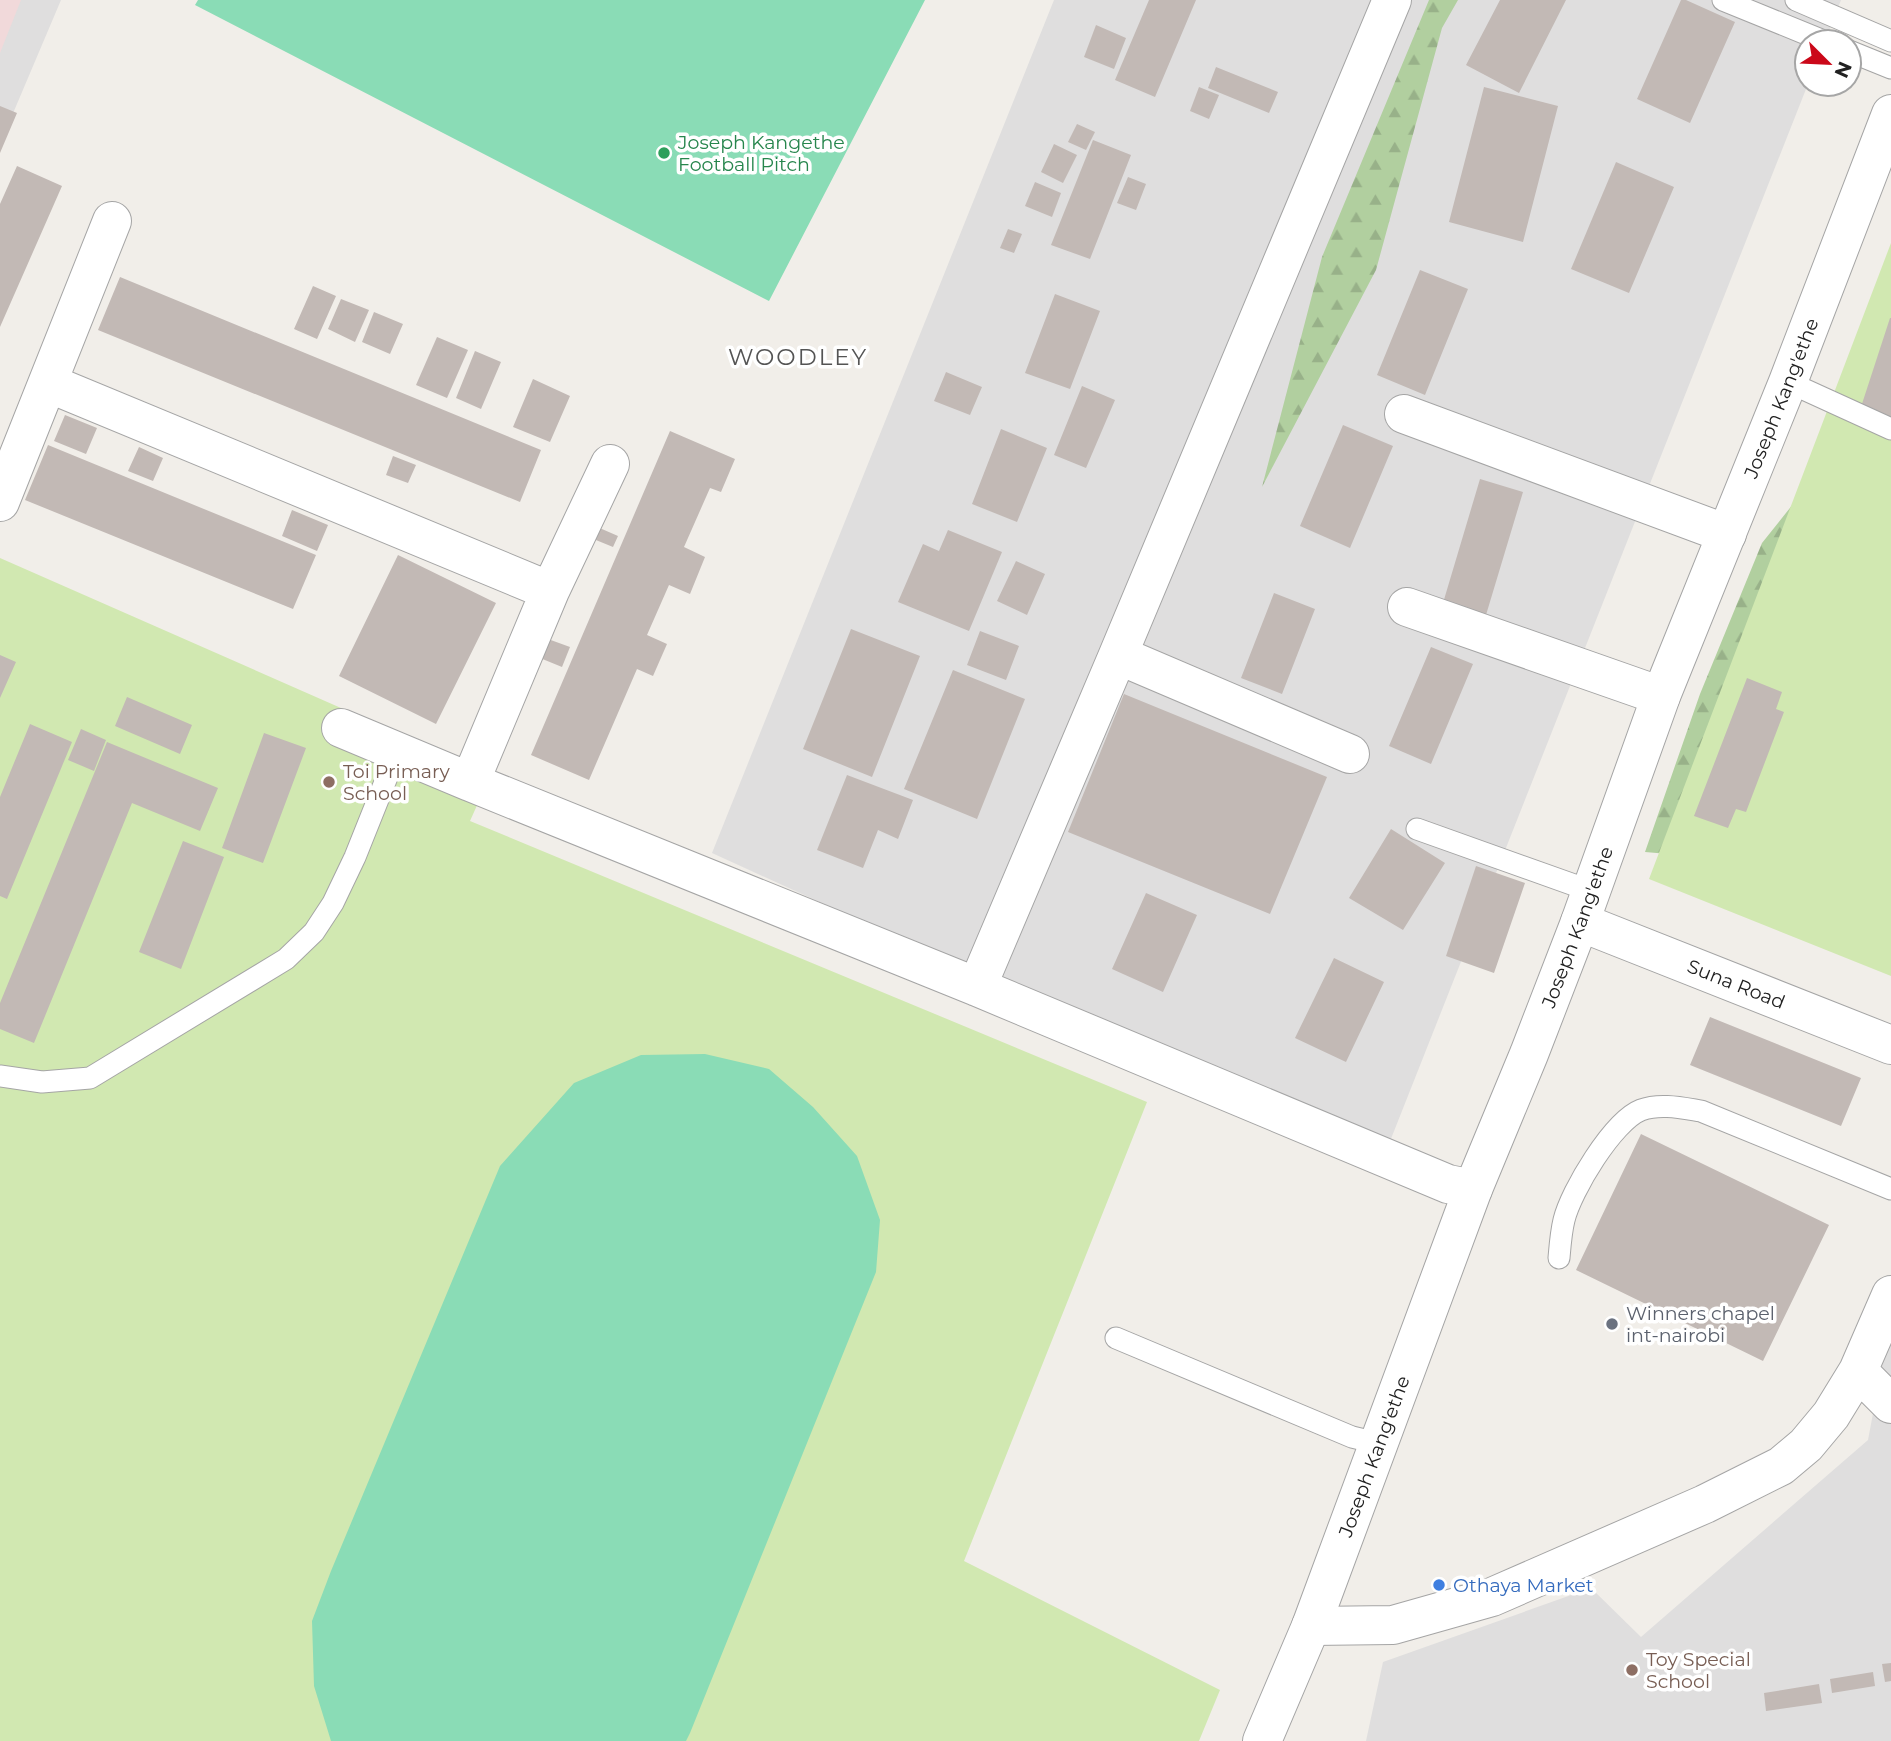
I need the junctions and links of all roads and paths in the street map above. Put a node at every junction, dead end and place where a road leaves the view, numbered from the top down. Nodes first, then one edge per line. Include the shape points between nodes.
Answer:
1 (1392, 0) edge
2 (1723, 0) edge
3 (1796, 0) edge
4 (1793, 29) edge
5 (1891, 41) edge
6 (1863, 57) edge
7 (1891, 68) edge
8 (1891, 114) edge
9 (113, 221) dead end
10 (1788, 382) junction
11 (48, 383) junction
12 (1404, 414) dead end
13 (1891, 429) edge
14 (610, 464) dead end
15 (0, 502) edge
16 (1727, 534) junction
17 (550, 591) junction
18 (1407, 607) dead end
19 (1118, 655) junction
20 (1661, 696) junction
21 (341, 728) dead end
22 (397, 752) junction
23 (1350, 754) dead end
24 (470, 782) junction
25 (1417, 829) dead end
26 (1586, 906) junction
27 (976, 987) junction
28 (1891, 1045) edge
29 (0, 1076) edge
30 (1473, 1189) junction
31 (1891, 1189) edge
32 (1559, 1258) dead end
33 (1891, 1295) edge
34 (1116, 1338) dead end
35 (1858, 1371) junction
36 (1891, 1404) edge
37 (1377, 1443) junction
38 (1311, 1626) junction
39 (1262, 1741) edge

1 - 19 street
2 - 4 lane
3 - 5 lane
6 - 7 lane
8 - 10 street, Joseph Kang'ethe
9 - 11 street
10 - 13 lane
10 - 16 street, Joseph Kang'ethe
11 - 15 street
11 - 17 street
12 - 16 street
14 - 17 street
16 - 20 street, Joseph Kang'ethe
17 - 24 street
18 - 20 street
19 - 23 street
19 - 27 street
20 - 26 street, Joseph Kang'ethe
21 - 22 street
22 - 24 street
22 - 29 lane via 333,903 314,932 286,959 90,1078 42,1083
24 - 27 street
25 - 26 lane
26 - 28 street, Suna Road
26 - 30 street, Joseph Kang'ethe
27 - 30 street via 1448,1184
30 - 37 street, Joseph Kang'ethe
31 - 32 lane via 1701,1111 1673,1106 1642,1110 1626,1119 1582,1179 1564,1219
33 - 35 street
34 - 37 lane via 1352,1437
35 - 36 street
35 - 38 street via 1831,1416 1806,1445 1781,1466 1705,1504 1492,1597 1393,1625
37 - 38 street, Joseph Kang'ethe
38 - 39 street, Joseph Kang'ethe

